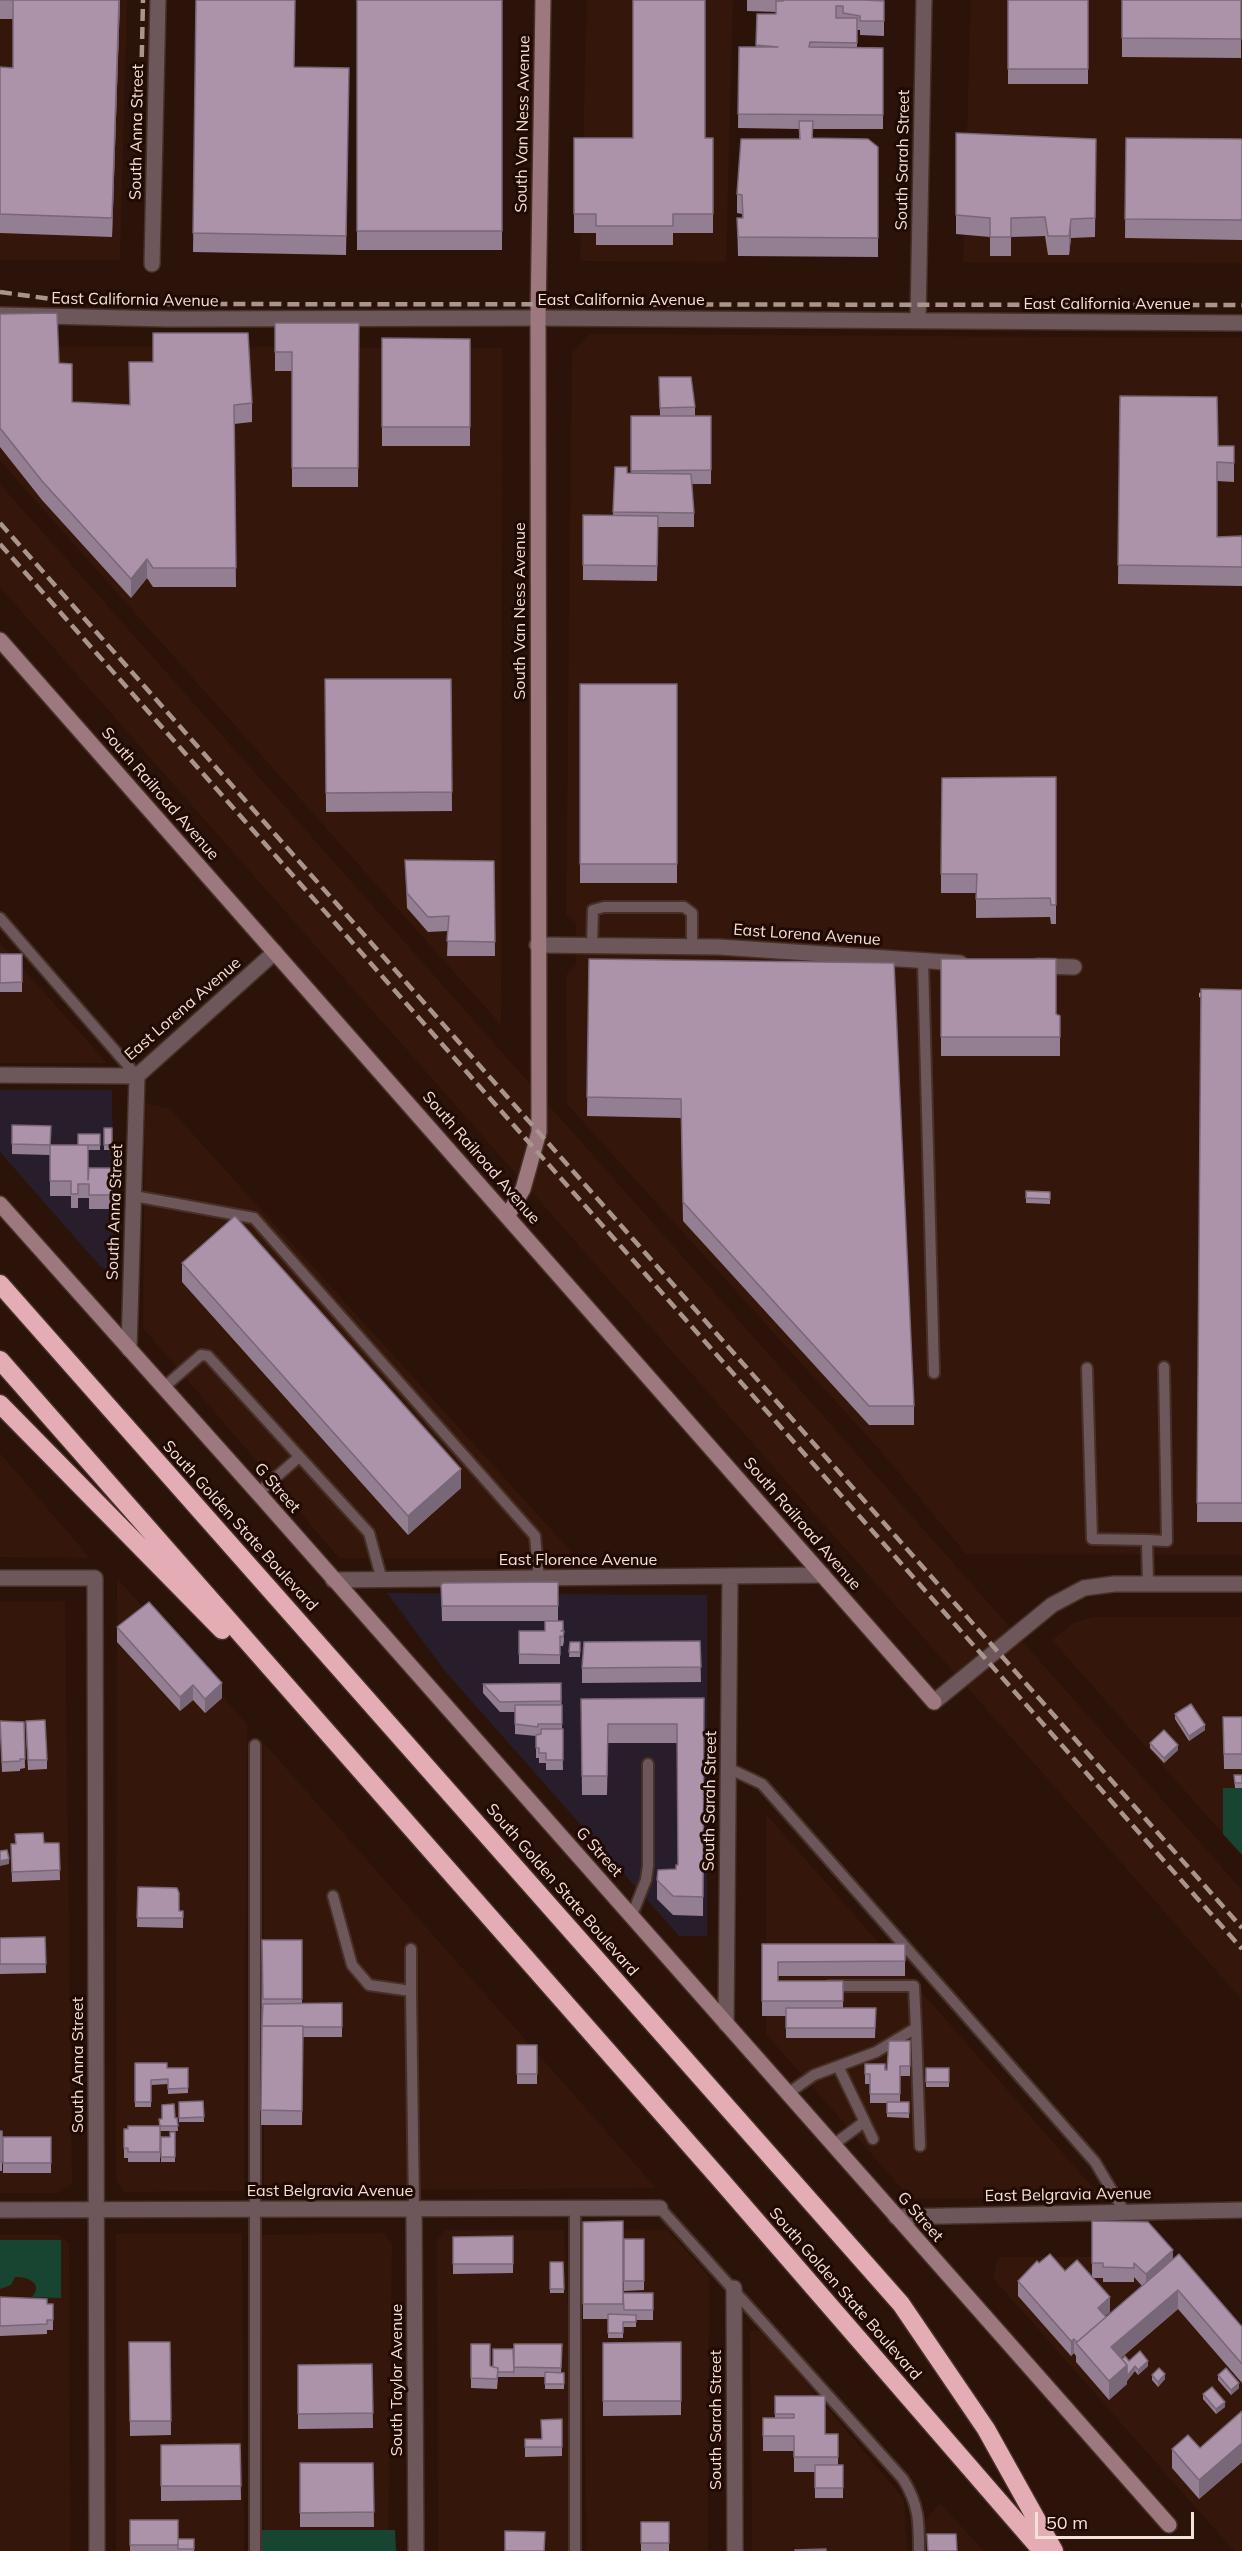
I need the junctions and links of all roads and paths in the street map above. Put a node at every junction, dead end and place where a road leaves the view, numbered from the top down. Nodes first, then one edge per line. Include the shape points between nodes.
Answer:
1 (158, 0) edge
2 (543, 0) edge
3 (924, 0) edge
4 (152, 264) dead end
5 (0, 315) edge
6 (538, 318) junction
7 (918, 320) junction
8 (1242, 323) edge
9 (0, 639) edge
10 (0, 918) edge
11 (537, 945) junction
12 (592, 946) junction
13 (692, 946) junction
14 (275, 952) junction
15 (923, 962) junction
16 (981, 964) edge
17 (1027, 966) edge
18 (1074, 967) dead end
19 (0, 1075) edge
20 (137, 1076) junction
21 (134, 1196) junction
22 (0, 1204) edge
23 (508, 1215) junction
24 (0, 1284) edge
25 (129, 1349) junction
26 (0, 1360) edge
27 (1164, 1367) dead end
28 (1087, 1368) dead end
29 (934, 1373) dead end
30 (163, 1388) junction
31 (0, 1404) edge
32 (299, 1457) junction
33 (258, 1493) junction
34 (1147, 1540) junction
35 (823, 1575) junction
36 (0, 1578) edge
37 (730, 1578) junction
38 (539, 1579) junction
39 (333, 1580) junction
40 (382, 1580) junction
41 (1148, 1584) junction
42 (1242, 1584) edge
43 (255, 1745) dead end
44 (648, 1764) dead end
45 (729, 1768) junction
46 (362, 1771) junction
47 (333, 1896) dead end
48 (632, 1916) junction
49 (411, 1949) dead end
50 (822, 1986) edge
51 (411, 1990) junction
52 (726, 2024) junction
53 (916, 2028) junction
54 (837, 2066) junction
55 (787, 2094) junction
56 (864, 2122) junction
57 (873, 2139) dead end
58 (833, 2145) junction
59 (920, 2146) dead end
60 (575, 2208) junction
61 (660, 2208) joint
62 (255, 2209) junction
63 (414, 2209) junction
64 (0, 2210) edge
65 (96, 2210) junction
66 (1242, 2210) edge
67 (1124, 2211) junction
68 (896, 2217) junction
69 (734, 2288) junction
70 (1169, 2525) dead end
71 (97, 2551) edge
72 (255, 2551) edge
73 (416, 2551) edge
74 (575, 2551) edge
75 (735, 2551) edge
76 (918, 2551) edge
77 (1042, 2551) edge
78 (1054, 2551) edge

1 - 4 street, South Anna Street
2 - 6 street, South Van Ness Avenue
3 - 7 street, South Sarah Street
5 - 6 street, East California Avenue via 168,319
6 - 7 street, East California Avenue
6 - 11 street, South Van Ness Avenue
7 - 8 street, East California Avenue
9 - 14 street, South Railroad Avenue
10 - 20 lane
11 - 12 street, East Lorena Avenue
11 - 23 street, South Van Ness Avenue via 538,1132 523,1189
12 - 13 street, East Lorena Avenue
12 - 13 lane via 593,910 604,907 684,907 692,913
13 - 15 street, East Lorena Avenue
14 - 20 street, East Lorena Avenue
14 - 23 street, South Railroad Avenue
15 - 16 street, East Lorena Avenue
15 - 29 lane
17 - 18 street
19 - 20 street, East Lorena Avenue
20 - 21 street, South Anna Street
21 - 25 street, South Anna Street
21 - 38 lane via 254,1218 536,1536
22 - 25 street, G Street
23 - 35 street, South Railroad Avenue
24 - 78 highway, South Golden State Boulevard via 901,2304 986,2429
25 - 30 street, G Street
26 - 46 highway, South Golden State Boulevard
27 - 34 lane via 1167,1541
28 - 34 lane via 1092,1539
30 - 32 lane via 201,1355 208,1356
30 - 33 street, G Street
31 - 46 highway
32 - 33 lane
32 - 40 lane via 369,1533
33 - 39 street, G Street
34 - 41 lane
35 - 37 street, East Florence Avenue
35 - 41 street, South Railroad Avenue via 934,1702 1070,1594 1099,1585
36 - 65 street, South Anna Street via 94,1578
37 - 38 street, East Florence Avenue
37 - 45 street, South Sarah Street
38 - 40 street, East Florence Avenue
39 - 40 street, East Florence Avenue
39 - 48 street, G Street
41 - 42 street
43 - 62 lane
44 - 48 lane via 648,1866
45 - 52 street, South Sarah Street
45 - 67 lane via 762,1784 1095,2162
46 - 77 highway, South Golden State Boulevard
47 - 51 lane via 352,1965 369,1985
48 - 52 street, G Street
49 - 51 lane
50 - 53 lane via 914,1986
51 - 63 lane
52 - 55 street, G Street
53 - 54 lane via 876,2052
53 - 59 lane
54 - 55 lane via 814,2075
54 - 56 lane
55 - 58 street, G Street
56 - 57 lane
56 - 58 lane
58 - 68 street, G Street
60 - 61 street, East Belgravia Avenue
60 - 63 street, East Belgravia Avenue
60 - 74 lane
61 - 69 lane
62 - 63 street, East Belgravia Avenue
62 - 65 street, East Belgravia Avenue
62 - 72 lane
63 - 73 street, South Taylor Avenue
64 - 65 street, East Belgravia Avenue
65 - 71 street, South Anna Street
66 - 67 street, East Belgravia Avenue
67 - 68 street, East Belgravia Avenue
68 - 70 street, G Street
69 - 75 street, South Sarah Street
69 - 76 lane via 903,2479 915,2498 919,2517

